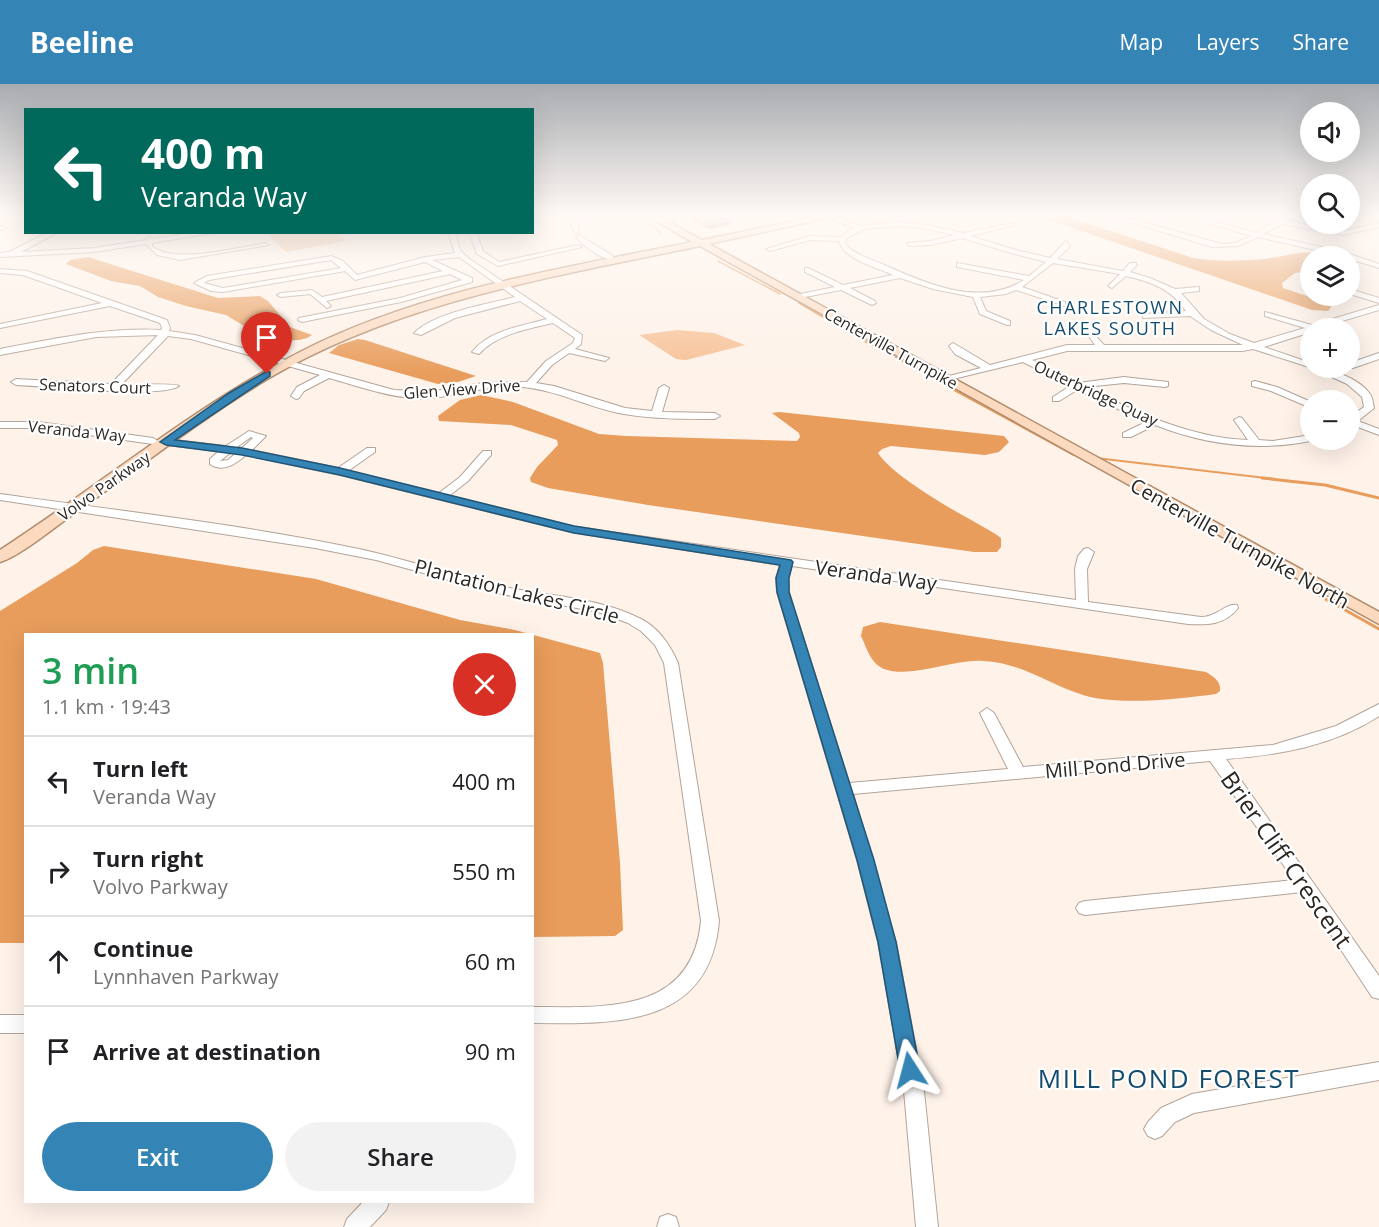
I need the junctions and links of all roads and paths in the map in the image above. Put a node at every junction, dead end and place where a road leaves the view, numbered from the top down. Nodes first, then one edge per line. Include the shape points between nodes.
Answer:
1 (272, 267) edge
2 (394, 267) edge
3 (443, 267) edge
4 (478, 267) edge
5 (569, 267) edge
6 (575, 267) edge
7 (744, 267) edge
8 (885, 267) edge
9 (972, 267) edge
10 (1043, 267) edge
11 (1089, 267) edge
12 (1131, 267) edge
13 (346, 269) joint
14 (808, 270) dead end
15 (0, 271) edge
16 (451, 271) junction
17 (1124, 274) junction
18 (902, 275) junction
19 (1030, 279) junction
20 (500, 283) junction
21 (1112, 286) dead end
22 (842, 288) junction
23 (1016, 288) junction
24 (1196, 289) dead end
25 (1175, 291) junction
26 (975, 294) junction
27 (1360, 294) edge
28 (281, 295) dead end
29 (798, 297) junction
30 (522, 298) junction
31 (321, 300) junction
32 (1379, 301) edge
33 (112, 303) junction
34 (872, 303) dead end
35 (1062, 304) dead end
36 (1379, 307) edge
37 (1192, 313) junction
38 (335, 314) junction
39 (1268, 314) dead end
40 (1146, 316) dead end
41 (1344, 318) edge
42 (302, 320) dead end
43 (554, 320) junction
44 (1007, 323) dead end
45 (1300, 324) edge
46 (0, 326) edge
47 (164, 332) junction
48 (1300, 332) edge
49 (418, 333) dead end
50 (1092, 335) dead end
51 (953, 346) dead end
52 (1258, 346) junction
53 (1101, 347) junction
54 (567, 350) junction
55 (0, 352) edge
56 (476, 352) dead end
57 (1379, 356) edge
58 (605, 358) dead end
59 (1023, 359) junction
60 (1300, 362) edge
61 (280, 363) junction
62 (1360, 363) edge
63 (988, 368) junction
64 (327, 375) junction
65 (1341, 378) edge
66 (948, 379) junction
67 (16, 382) dead end
68 (1165, 384) dead end
69 (1255, 384) dead end
70 (530, 385) junction
71 (174, 386) dead end
72 (114, 387) junction
73 (1079, 387) junction
74 (664, 388) dead end
75 (296, 396) dead end
76 (1367, 396) junction
77 (1379, 397) edge
78 (1056, 399) dead end
79 (1300, 400) edge
80 (656, 415) junction
81 (715, 416) dead end
82 (1360, 416) edge
83 (1239, 420) dead end
84 (1153, 422) junction
85 (0, 425) edge
86 (1360, 425) edge
87 (1379, 432) edge
88 (1126, 435) dead end
89 (1300, 440) edge
90 (159, 441) junction
91 (1255, 442) junction
92 (226, 450) junction
93 (371, 450) dead end
94 (244, 452) junction
95 (488, 453) dead end
96 (1102, 466) joint
97 (340, 472) junction
98 (0, 497) edge
99 (441, 497) junction
100 (67, 507) junction
101 (0, 546) edge
102 (1088, 552) dead end
103 (0, 557) edge
104 (787, 562) junction
105 (1082, 604) junction
106 (1232, 608) dead end
107 (1379, 619) edge
108 (1379, 708) edge
109 (987, 713) dead end
110 (1215, 756) junction
111 (1018, 773) junction
112 (843, 789) junction
113 (1307, 885) junction
114 (1085, 908) dead end
115 (1379, 991) edge
116 (534, 1015) edge
117 (0, 1024) edge
118 (24, 1024) edge
119 (1379, 1071) edge
120 (1155, 1129) dead end
121 (377, 1203) edge
122 (355, 1227) edge
123 (927, 1227) edge

1 - 13 street via 207,278 198,283 223,290
2 - 13 street via 355,278
3 - 16 street
4 - 20 street
5 - 20 main road
6 - 20 main road
7 - 29 main road, Centerville Turnpike
8 - 18 street
9 - 19 street
10 - 19 street
11 - 17 street
12 - 17 street
14 - 22 street
15 - 33 street via 24,273
16 - 31 street
16 - 38 street via 469,280
17 - 21 street
17 - 25 street
18 - 22 street
18 - 26 street via 933,288
19 - 23 street
20 - 30 street
20 - 61 main road, Volvo Parkway via 387,319
22 - 29 street
22 - 34 street
23 - 26 street
23 - 35 street
24 - 25 street
25 - 37 street
26 - 44 street via 983,312
27 - 32 street
28 - 31 street via 308,291
29 - 66 main road, Centerville Turnpike
30 - 43 street
30 - 49 street
31 - 38 street
33 - 46 street
33 - 47 street via 160,320 166,325
36 - 41 street
37 - 40 street
37 - 52 street via 1209,326
38 - 42 street
39 - 45 street
43 - 54 street via 579,337 579,342
43 - 56 street via 494,339
47 - 55 street, Glen View Drive via 116,332 61,345
47 - 61 street, Glen View Drive
47 - 72 street
48 - 52 street
50 - 53 street
51 - 63 street
52 - 53 street
52 - 60 street
53 - 59 street via 1067,348
54 - 58 street
54 - 70 street
57 - 62 street
59 - 63 street
59 - 73 street, Outerbridge Quay
61 - 64 street, Glen View Drive
61 - 90 main road, Volvo Parkway via 238,382
63 - 66 street
64 - 70 street, Glen View Drive via 403,398 496,385
64 - 75 street via 300,389
65 - 76 street
66 - 96 main road, Centerville Turnpike
67 - 72 street, Senators Court
68 - 73 street via 1108,380
69 - 79 street
70 - 80 street, Glen View Drive via 618,410
71 - 72 street, Senators Court
73 - 78 street
73 - 84 street, Outerbridge Quay
74 - 80 street
76 - 77 street
76 - 82 street via 1369,408
80 - 81 street, Glen View Drive
83 - 91 street
84 - 88 street
84 - 91 street, Outerbridge Quay via 1206,436
85 - 90 street, Veranda Way via 38,425
86 - 87 street
89 - 91 street, Outerbridge Quay
90 - 92 street, Veranda Way
90 - 100 main road, Volvo Parkway
92 - 94 street, Veranda Way
92 - 94 street via 215,459 215,464 231,463
92 - 94 street via 242,437 260,434 260,439
93 - 97 street
94 - 97 street, Veranda Way
95 - 99 street
96 - 107 main road, Centerville Turnpike North
97 - 99 street, Veranda Way
98 - 100 street, Plantation Lakes Circle
99 - 104 street, Veranda Way via 574,530
100 - 101 main road, Volvo Parkway
100 - 103 main road, Volvo Parkway
100 - 116 street, Plantation Lakes Circle via 360,553 519,595 613,612 644,626 658,639 670,663 704,886 710,930 705,954 687,981 648,1007 611,1014
102 - 105 street via 1081,565
104 - 105 street, Veranda Way
104 - 112 street via 783,592
105 - 106 street, Veranda Way via 1209,621 1225,616
108 - 110 street, Mill Pond Drive via 1364,719 1320,738 1273,750
109 - 111 street
110 - 111 street, Mill Pond Drive
110 - 113 street, Brier Cliff Crescent
111 - 112 street, Mill Pond Drive
112 - 123 street via 887,942 900,1006 914,1091
113 - 114 street
113 - 115 street, Brier Cliff Crescent
117 - 118 street
119 - 120 street via 1192,1104 1168,1115
121 - 122 street

